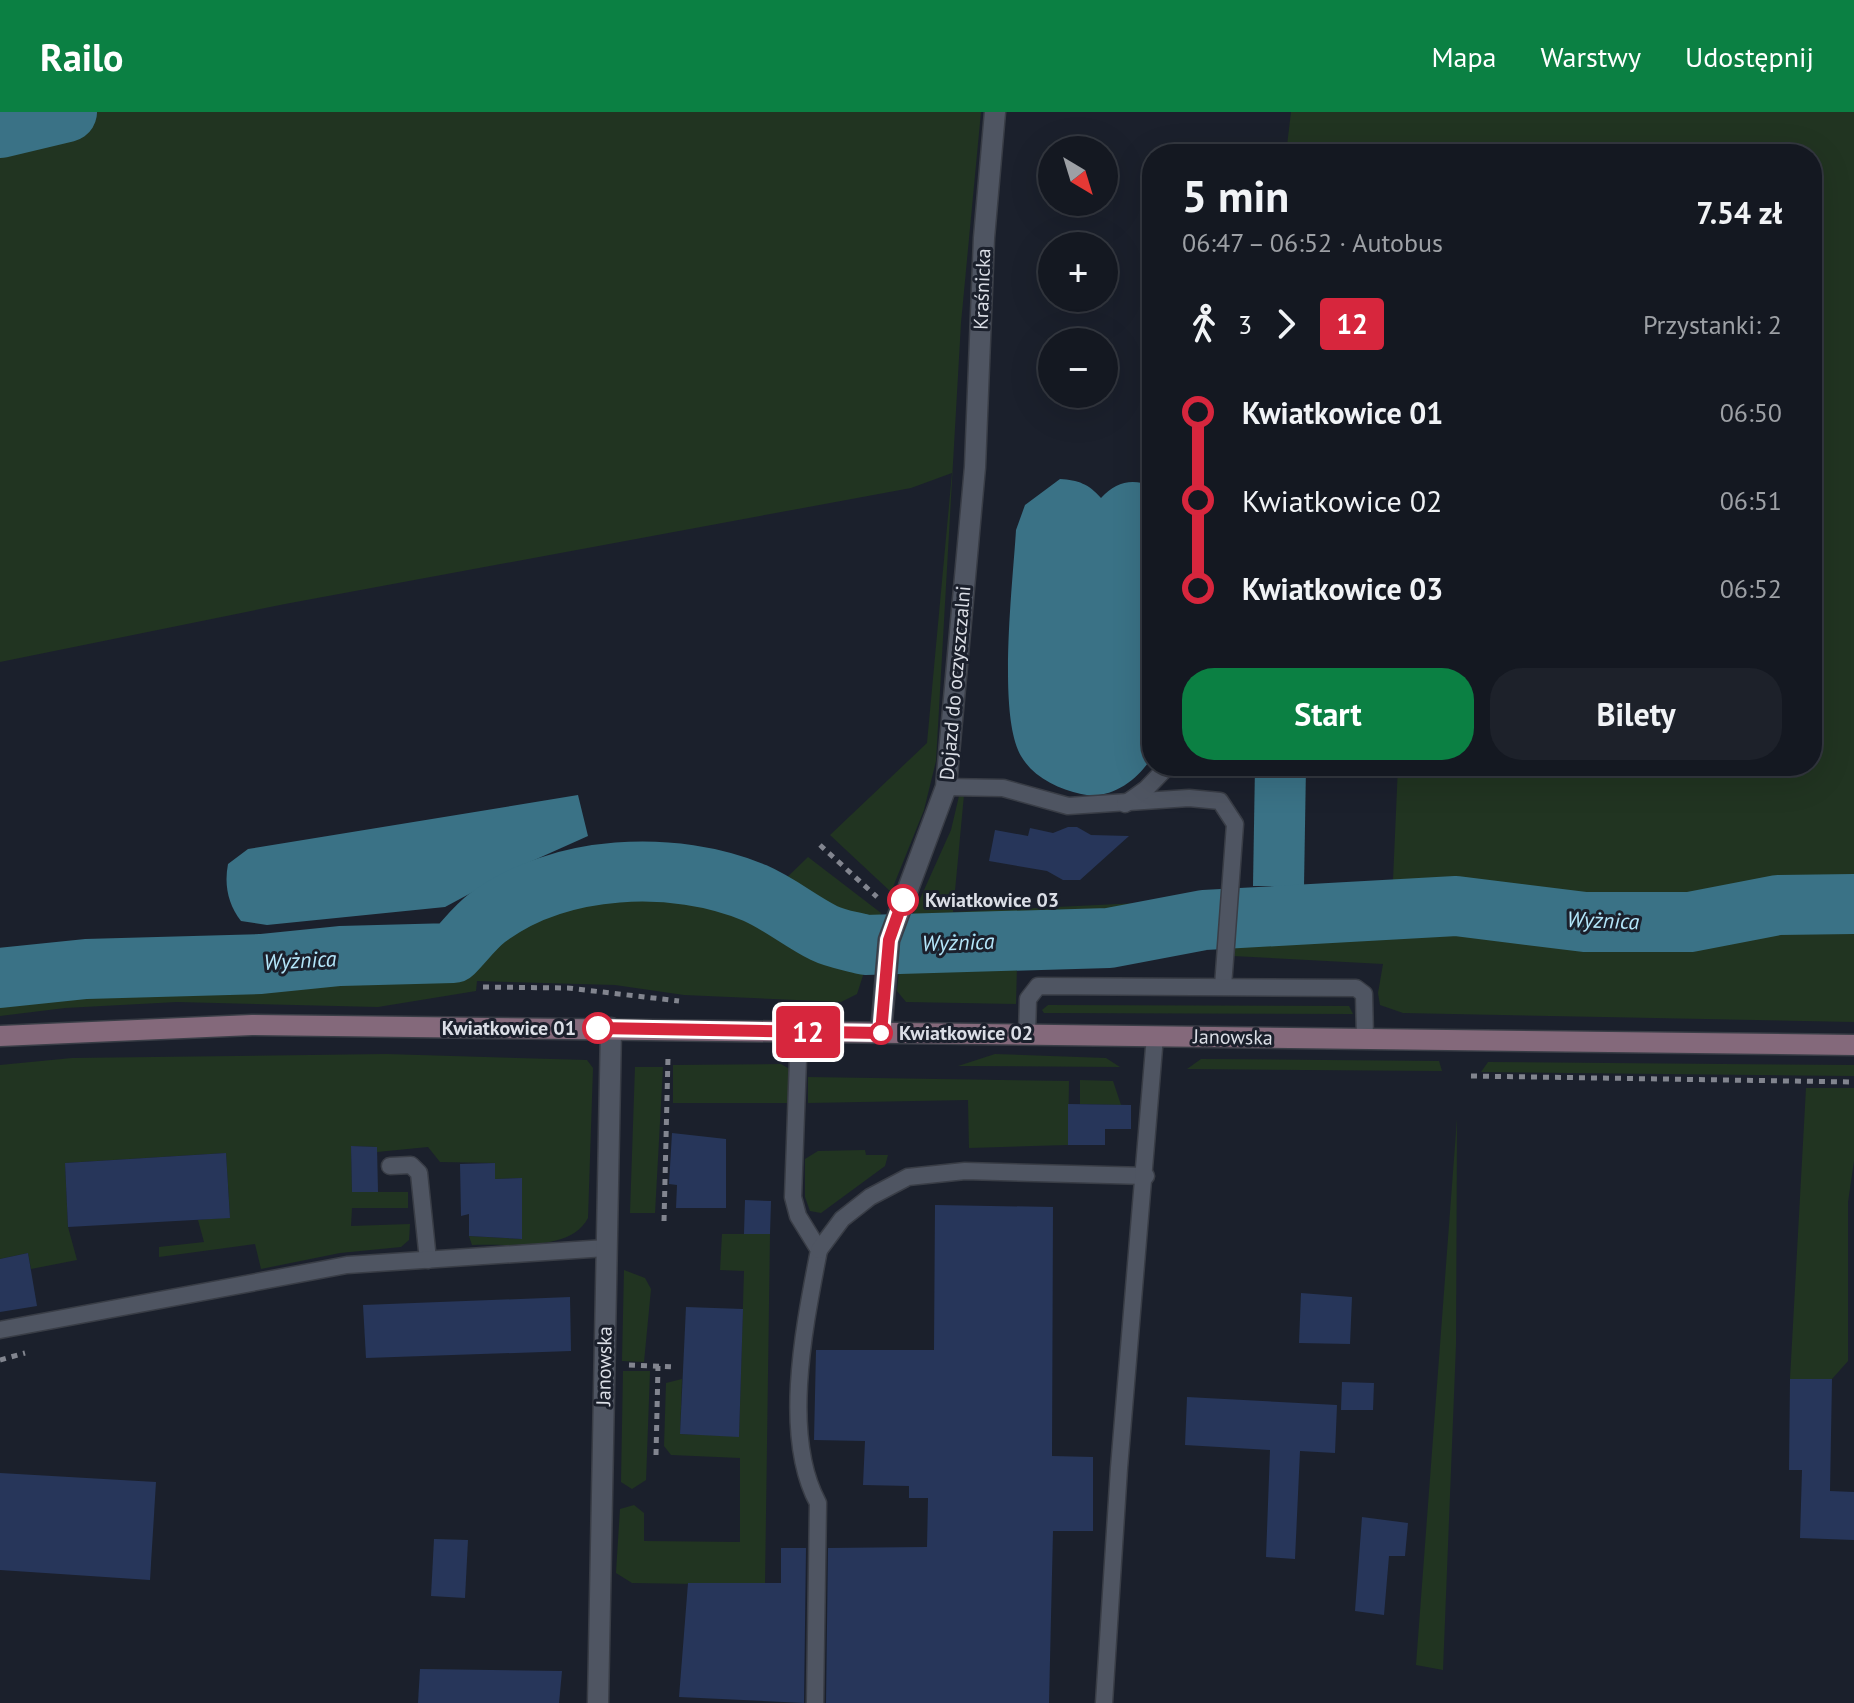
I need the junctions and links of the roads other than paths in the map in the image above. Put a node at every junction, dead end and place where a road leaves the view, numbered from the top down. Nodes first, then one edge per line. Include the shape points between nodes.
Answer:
1 (995, 112) edge
2 (975, 467) joint
3 (1158, 776) edge
4 (946, 787) junction
5 (1123, 805) junction
6 (1223, 986) junction
7 (611, 1028) junction
8 (799, 1031) junction
9 (881, 1033) junction
10 (1027, 1034) junction
11 (0, 1036) edge
12 (1155, 1036) junction
13 (1365, 1038) junction
14 (1854, 1045) edge
15 (390, 1166) dead end
16 (1146, 1176) junction
17 (606, 1248) junction
18 (819, 1250) junction
19 (428, 1260) junction
20 (0, 1330) edge
21 (598, 1703) edge
22 (815, 1703) edge
23 (1104, 1703) edge

1 - 2 street, Kraśnicka
2 - 4 street, Dojazd do oczyszczalni
3 - 5 lane
4 - 5 lane via 1003,788 1068,806
4 - 9 street, Dojazd do oczyszczalni via 896,914 885,967
5 - 6 lane via 1189,798 1220,801 1235,824
6 - 10 lane via 1038,986 1028,999
6 - 13 lane via 1356,988 1364,994
7 - 8 street, Janowska
7 - 11 street, Janowska via 252,1025
7 - 17 street, Janowska
8 - 9 street, Janowska
8 - 18 lane via 793,1197
9 - 10 street, Janowska
10 - 12 street, Janowska
12 - 13 street, Janowska
12 - 16 lane
13 - 14 street, Janowska
15 - 19 lane via 411,1165 419,1173
16 - 18 lane via 965,1171 908,1177 842,1219
16 - 23 lane
17 - 19 lane
17 - 21 street, Janowska
18 - 22 lane via 800,1362 801,1457 818,1503
19 - 20 lane via 347,1265

